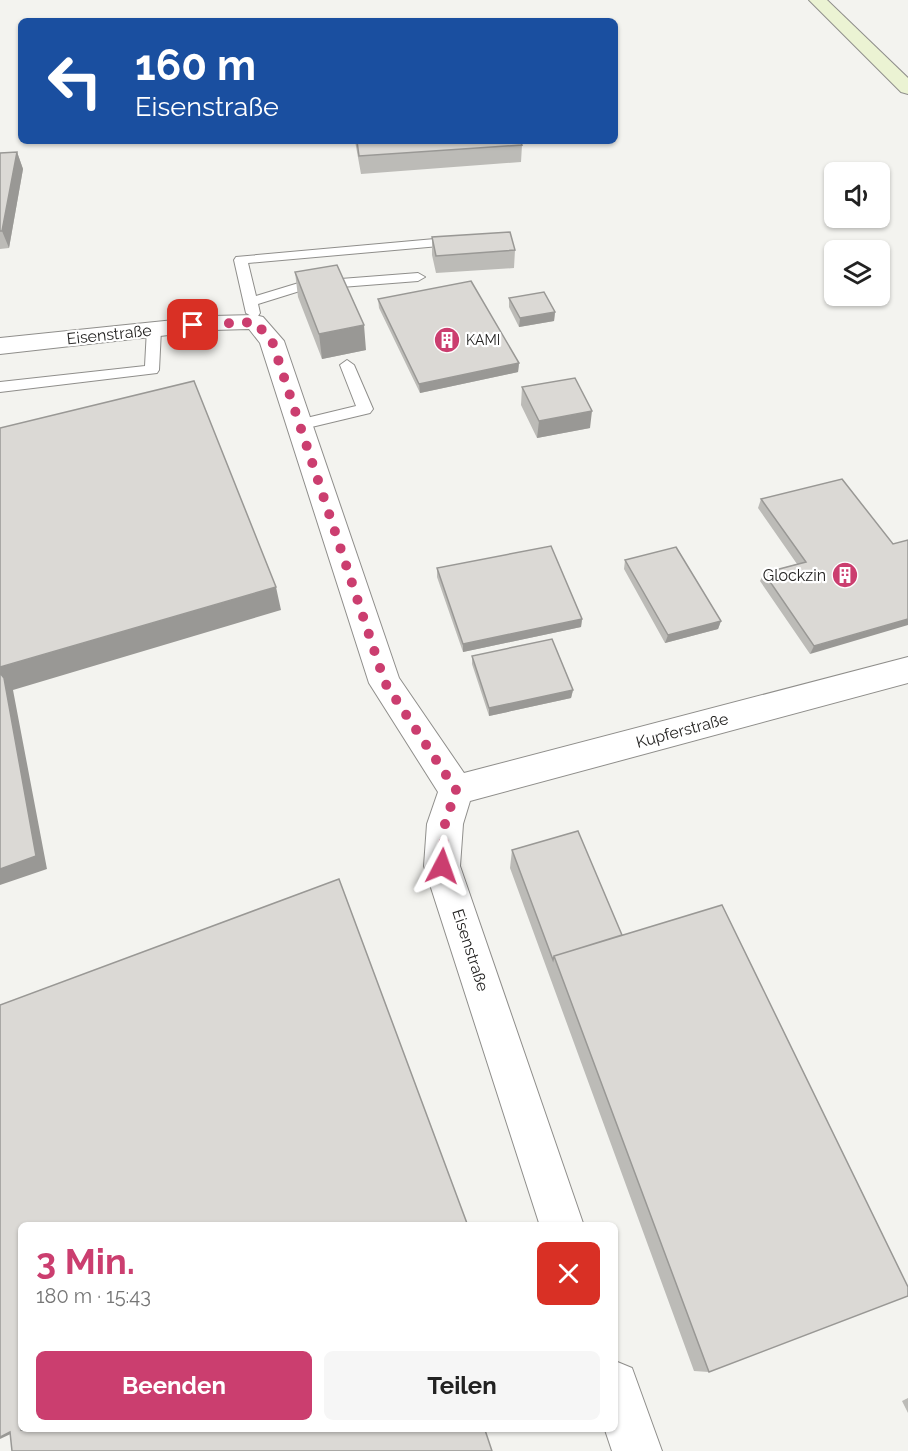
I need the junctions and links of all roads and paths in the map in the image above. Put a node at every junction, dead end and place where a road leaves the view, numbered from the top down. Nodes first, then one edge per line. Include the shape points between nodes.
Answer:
1 (817, 0) edge
2 (908, 88) edge
3 (468, 240) edge
4 (418, 277) dead end
5 (253, 312) junction
6 (154, 329) junction
7 (0, 346) edge
8 (347, 365) dead end
9 (0, 387) edge
10 (299, 424) junction
11 (908, 670) edge
12 (456, 790) junction
13 (561, 1222) edge
14 (618, 1394) edge
15 (637, 1451) edge

1 - 2 main road
3 - 5 lane via 241,260
4 - 5 lane via 302,286
5 - 6 street, Eisenstraße via 213,323
5 - 10 street via 272,341
6 - 7 street, Eisenstraße
6 - 9 lane via 152,370
8 - 10 lane via 365,409
10 - 12 street via 385,683
11 - 12 street, Kupferstraße
12 - 13 street, Eisenstraße via 445,824 442,866
14 - 15 street

